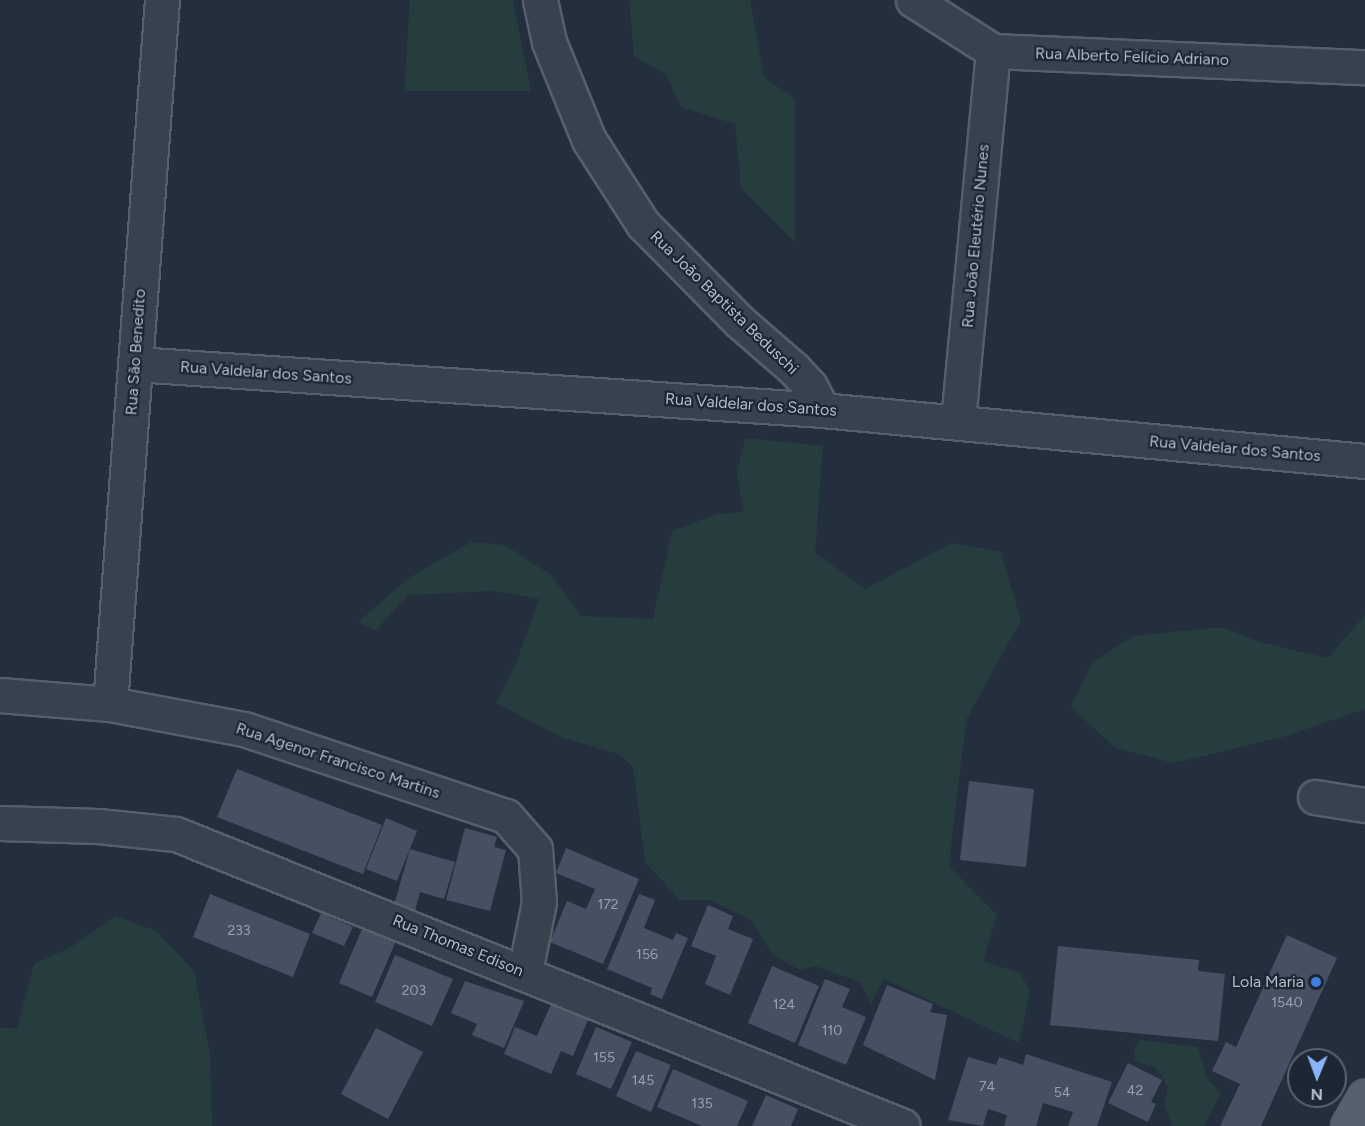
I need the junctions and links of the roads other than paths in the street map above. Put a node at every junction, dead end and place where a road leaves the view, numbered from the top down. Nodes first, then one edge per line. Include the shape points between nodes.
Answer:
1 (162, 0) edge
2 (540, 0) edge
3 (913, 0) edge
4 (993, 51) junction
5 (1365, 67) edge
6 (135, 364) junction
7 (822, 410) junction
8 (958, 421) junction
9 (1365, 461) edge
10 (0, 694) edge
11 (110, 705) junction
12 (1315, 797) dead end
13 (1365, 805) edge
14 (0, 824) edge
15 (525, 972) junction
16 (903, 1126) edge

1 - 6 street, Rua São Benedito
2 - 7 street, Rua João Baptista Beduschi via 549,42 589,140 643,224 740,322 794,369 810,386
3 - 4 street
4 - 5 street, Rua Alberto Felício Adriano
4 - 8 street, Rua João Eleutério Nunes
6 - 7 street, Rua Valdelar dos Santos
6 - 11 street, Rua São Benedito
7 - 8 street, Rua Valdelar dos Santos
8 - 9 street, Rua Valdelar dos Santos
10 - 11 street, Rua Agenor Francisco Martins
11 - 15 street, Rua Agenor Francisco Martins via 244,729 506,816 535,849 539,902
12 - 13 street
14 - 15 street, Rua Thomas Edison via 98,826 176,834
15 - 16 street, Rua Thomas Edison

